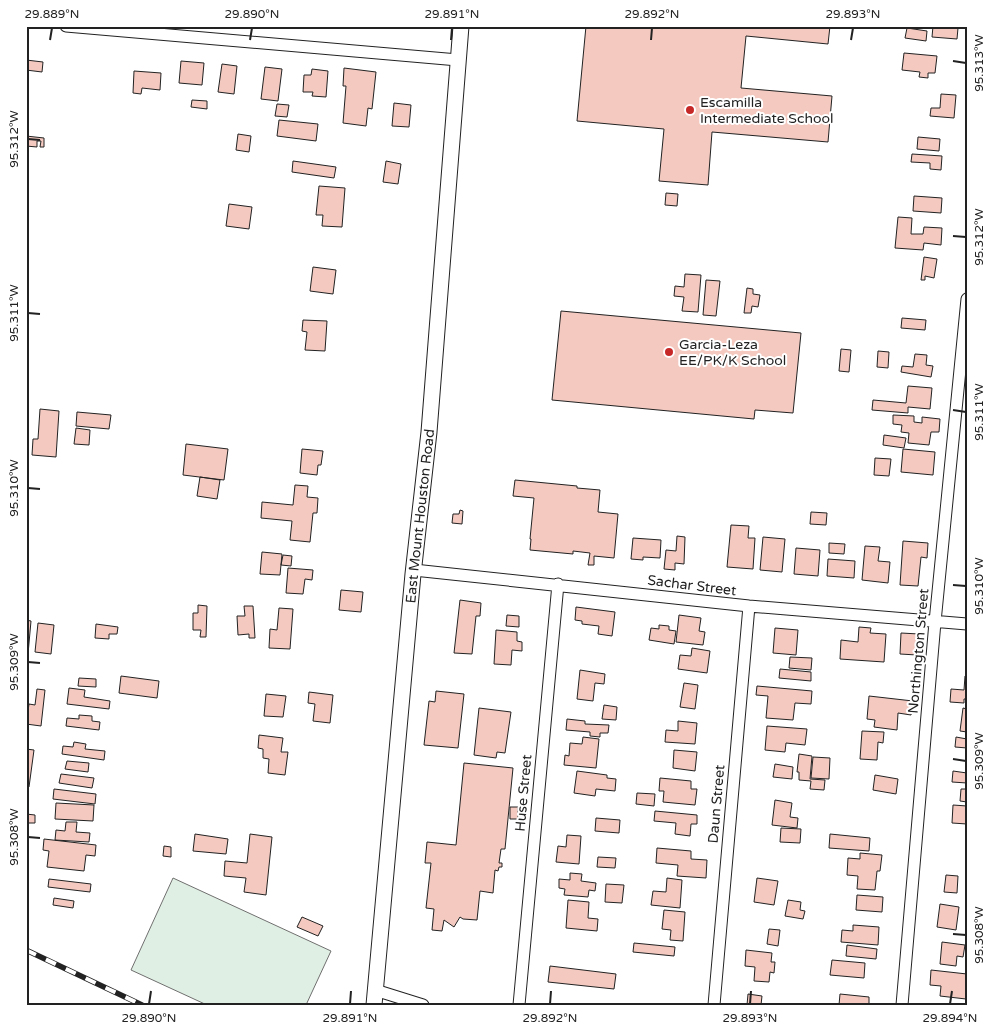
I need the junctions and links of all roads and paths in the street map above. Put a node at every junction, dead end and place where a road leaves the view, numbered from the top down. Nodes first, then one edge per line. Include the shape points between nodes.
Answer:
1 (66, 26) edge
2 (461, 26) edge
3 (458, 60) junction
4 (967, 300) edge
5 (414, 570) junction
6 (558, 584) junction
7 (749, 606) junction
8 (935, 622) junction
9 (967, 624) edge
10 (374, 997) edge
11 (423, 1005) edge
12 (519, 1005) edge
13 (714, 1005) edge
14 (902, 1005) edge

1 - 3 street
2 - 3 main road, East Mount Houston Road
3 - 5 main road, East Mount Houston Road via 429,432
4 - 8 street, Northington Street
5 - 6 street, Sachar Street
5 - 10 main road, East Mount Houston Road
6 - 7 street, Sachar Street
6 - 12 street, Huse Street
7 - 8 street, Sachar Street
7 - 13 street, Daun Street
8 - 9 street, Sachar Street
8 - 14 street, Northington Street
10 - 11 street

